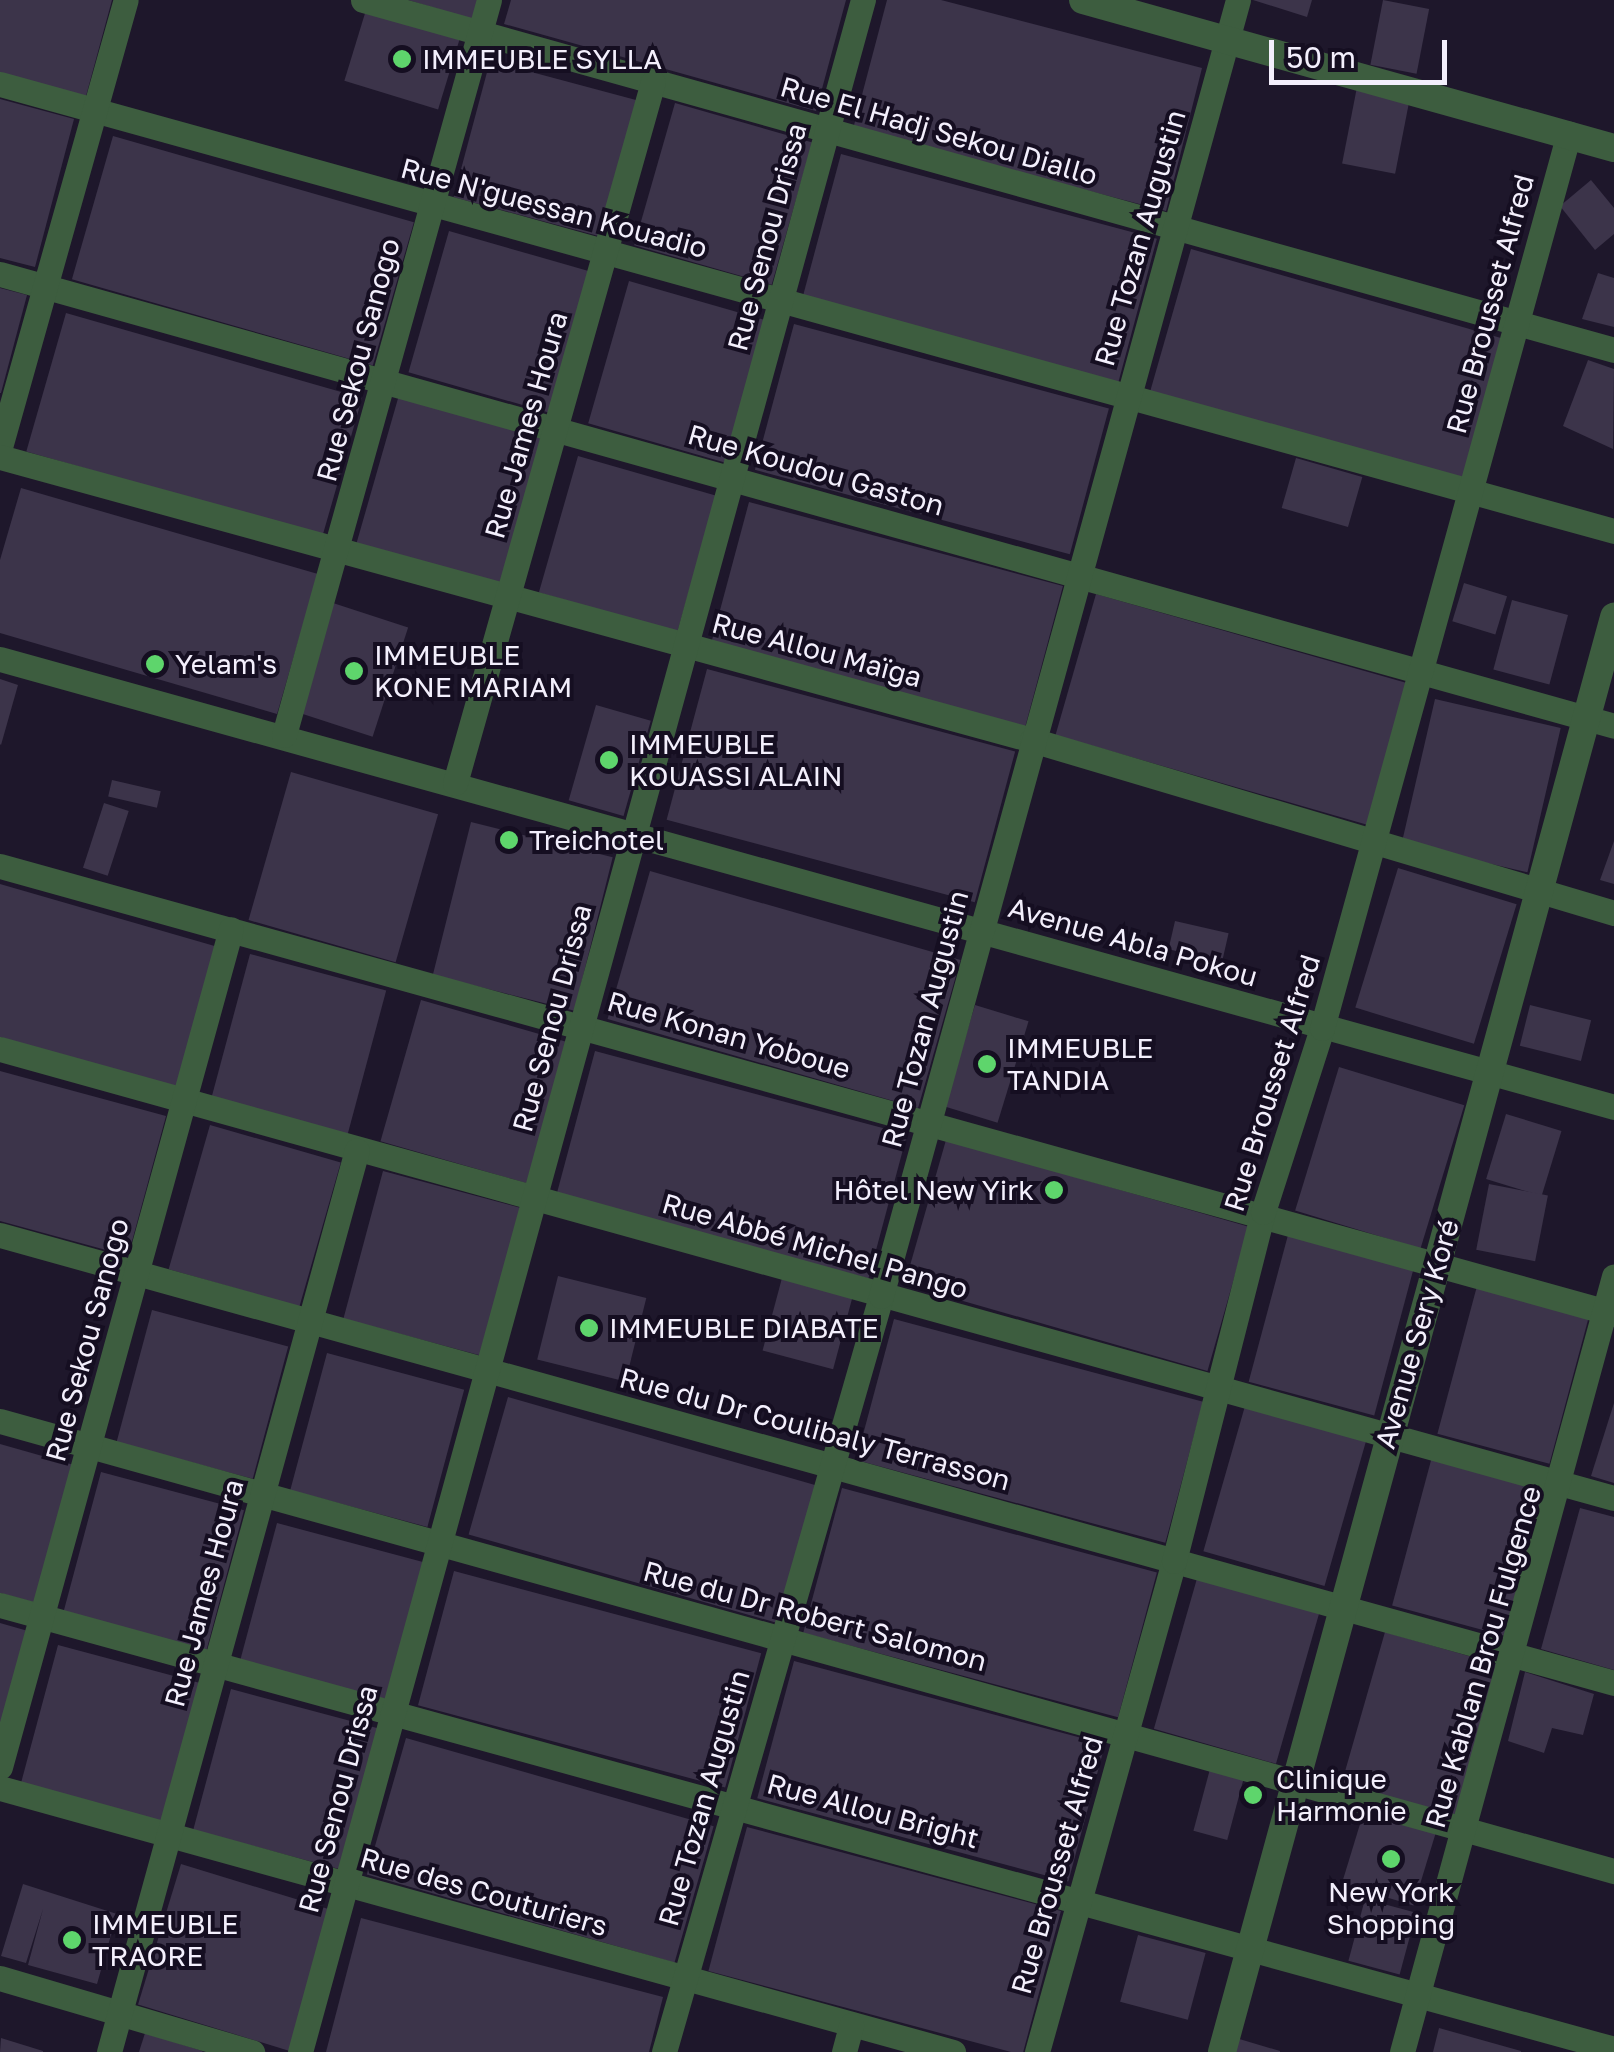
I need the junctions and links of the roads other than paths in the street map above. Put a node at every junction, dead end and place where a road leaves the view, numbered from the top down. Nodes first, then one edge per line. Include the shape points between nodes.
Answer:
1 (126, 0) edge
2 (363, 0) edge
3 (489, 0) edge
4 (863, 0) edge
5 (1083, 0) edge
6 (1238, 0) edge
7 (479, 33) junction
8 (1226, 41) junction
9 (653, 82) junction
10 (0, 84) edge
11 (95, 111) junction
12 (828, 130) junction
13 (1568, 134) junction
14 (1614, 148) edge
15 (432, 205) junction
16 (1174, 228) junction
17 (607, 252) junction
18 (0, 274) edge
19 (46, 288) junction
20 (780, 301) junction
21 (1517, 321) junction
22 (1614, 350) edge
23 (384, 379) junction
24 (1127, 396) junction
25 (554, 426) junction
26 (0, 447) edge
27 (0, 457) edge
28 (732, 477) junction
29 (1469, 494) junction
30 (1614, 531) edge
31 (336, 550) junction
32 (1078, 577) junction
33 (509, 597) junction
34 (1614, 618) edge
35 (686, 646) junction
36 (0, 659) edge
37 (1420, 670) junction
38 (1586, 720) junction
39 (1614, 726) edge
40 (284, 735) junction
41 (1032, 740) junction
42 (455, 784) junction
43 (634, 834) junction
44 (1372, 846) junction
45 (0, 866) edge
46 (1538, 895) junction
47 (1614, 913) edge
48 (980, 928) junction
49 (231, 929) junction
50 (583, 1024) junction
51 (1322, 1028) junction
52 (0, 1050) edge
53 (1490, 1073) junction
54 (183, 1101) junction
55 (1614, 1106) edge
56 (928, 1126) junction
57 (357, 1150) junction
58 (534, 1199) junction
59 (1263, 1212) junction
60 (0, 1235) edge
61 (1436, 1262) junction
62 (136, 1273) junction
63 (1614, 1276) edge
64 (881, 1296) junction
65 (1609, 1312) edge
66 (310, 1322) junction
67 (486, 1372) junction
68 (1220, 1386) junction
69 (0, 1421) edge
70 (1390, 1431) junction
71 (88, 1446) junction
72 (832, 1463) junction
73 (1562, 1484) junction
74 (262, 1495) junction
75 (1614, 1498) edge
76 (440, 1544) junction
77 (1174, 1561) junction
78 (0, 1605) edge
79 (1342, 1610) junction
80 (42, 1616) junction
81 (781, 1638) junction
82 (1515, 1655) junction
83 (218, 1665) junction
84 (1614, 1683) edge
85 (394, 1712) junction
86 (1126, 1731) junction
87 (0, 1767) edge
88 (1296, 1783) junction
89 (0, 1788) edge
90 (732, 1804) junction
91 (1465, 1833) junction
92 (168, 1837) junction
93 (1614, 1872) edge
94 (346, 1885) junction
95 (1078, 1896) junction
96 (1251, 1951) junction
97 (0, 1978) edge
98 (684, 1980) junction
99 (1420, 1994) junction
100 (120, 2012) junction
101 (852, 2025) junction
102 (1614, 2049) edge
103 (109, 2052) edge
104 (252, 2052) edge
105 (300, 2052) edge
106 (664, 2052) edge
107 (844, 2052) edge
108 (953, 2052) edge
109 (1037, 2052) edge
110 (1222, 2052) edge
111 (1402, 2052) edge

1 - 11 street
2 - 7 street, Rue El Hadj Sekou Diallo
3 - 7 street, Rue Sekou Sanogo
4 - 12 street, Rue Senou Drissa
5 - 8 street
6 - 8 street, Rue Tozan Augustin
7 - 9 street, Rue El Hadj Sekou Diallo
7 - 15 street, Rue Sekou Sanogo
8 - 13 street
8 - 16 street, Rue Tozan Augustin
9 - 12 street, Rue El Hadj Sekou Diallo
9 - 17 street, Rue James Houra
10 - 11 street, Rue N'guessan Kouadio
11 - 15 street, Rue N'guessan Kouadio
11 - 19 street
12 - 16 street, Rue El Hadj Sekou Diallo
12 - 20 street, Rue Senou Drissa
13 - 14 street
13 - 21 street, Rue Brousset Alfred
15 - 17 street, Rue N'guessan Kouadio
15 - 23 street, Rue Sekou Sanogo
16 - 21 street, Rue El Hadj Sekou Diallo
16 - 24 street, Rue Tozan Augustin
17 - 20 street, Rue N'guessan Kouadio
17 - 25 street, Rue James Houra
18 - 19 street, Rue Koudou Gaston
19 - 23 street, Rue Koudou Gaston
19 - 26 street
20 - 24 street, Rue N'guessan Kouadio
20 - 28 street, Rue Senou Drissa
21 - 22 street, Rue El Hadj Sekou Diallo
21 - 29 street, Rue Brousset Alfred
23 - 25 street, Rue Koudou Gaston
23 - 31 street, Rue Sekou Sanogo
24 - 29 street, Rue N'guessan Kouadio
24 - 32 street, Rue Tozan Augustin
25 - 28 street, Rue Koudou Gaston
25 - 33 street, Rue James Houra
27 - 31 street, Rue Allou Maïga
28 - 32 street, Rue Koudou Gaston
28 - 35 street, Rue Senou Drissa
29 - 30 street, Rue N'guessan Kouadio
29 - 37 street, Rue Brousset Alfred
31 - 33 street, Rue Allou Maïga
31 - 40 street, Rue Sekou Sanogo
32 - 37 street, Rue Koudou Gaston
32 - 41 street, Rue Tozan Augustin
33 - 35 street, Rue Allou Maïga
33 - 42 street, Rue James Houra
34 - 38 street, Avenue Sery Koré
35 - 41 street, Rue Allou Maïga
35 - 43 street, Rue Senou Drissa
36 - 40 street, Avenue Abla Pokou
37 - 38 street, Rue Koudou Gaston
37 - 44 street, Rue Brousset Alfred
38 - 39 street, Rue Koudou Gaston
38 - 46 street, Avenue Sery Koré
40 - 42 street, Avenue Abla Pokou
41 - 44 street, Rue Allou Maïga
41 - 48 street, Rue Tozan Augustin
42 - 43 street, Avenue Abla Pokou
43 - 48 street, Avenue Abla Pokou
43 - 50 street, Rue Senou Drissa
44 - 46 street, Rue Allou Maïga
44 - 51 street, Rue Brousset Alfred
45 - 49 street, Rue Konan Yoboue
46 - 47 street, Rue Allou Maïga
46 - 53 street, Avenue Sery Koré
48 - 51 street, Avenue Abla Pokou
48 - 56 street, Rue Tozan Augustin
49 - 50 street, Rue Konan Yoboue
49 - 54 street, Rue Sekou Sanogo
50 - 56 street, Rue Konan Yoboue
50 - 58 street, Rue Senou Drissa
51 - 53 street, Avenue Abla Pokou
51 - 59 street, Rue Brousset Alfred
52 - 54 street, Rue Abbé Michel Pango
53 - 55 street, Avenue Abla Pokou
53 - 61 street, Avenue Sery Koré
54 - 57 street, Rue Abbé Michel Pango
54 - 62 street, Rue Sekou Sanogo
56 - 59 street, Rue Konan Yoboue
56 - 64 street, Rue Tozan Augustin
57 - 58 street, Rue Abbé Michel Pango
57 - 66 street, Rue James Houra
58 - 64 street, Rue Abbé Michel Pango
58 - 67 street, Rue Senou Drissa
59 - 61 street, Rue Konan Yoboue
59 - 68 street, Rue Brousset Alfred
60 - 62 street, Rue du Dr Coulibaly Terrasson
61 - 65 street, Rue Konan Yoboue
61 - 70 street, Avenue Sery Koré
62 - 66 street, Rue du Dr Coulibaly Terrasson
62 - 71 street, Rue Sekou Sanogo
63 - 65 street, Rue Kablan Brou Fulgence
64 - 68 street, Rue Abbé Michel Pango
64 - 72 street, Rue Tozan Augustin
65 - 73 street, Rue Kablan Brou Fulgence
66 - 67 street, Rue du Dr Coulibaly Terrasson
66 - 74 street, Rue James Houra
67 - 72 street, Rue du Dr Coulibaly Terrasson
67 - 76 street, Rue Senou Drissa
68 - 70 street, Rue Abbé Michel Pango
68 - 77 street, Rue Brousset Alfred
69 - 71 street, Rue du Dr Robert Salomon
70 - 73 street, Rue Abbé Michel Pango
70 - 79 street, Avenue Sery Koré
71 - 74 street, Rue du Dr Robert Salomon
71 - 80 street, Rue Sekou Sanogo
72 - 77 street, Rue du Dr Coulibaly Terrasson
72 - 81 street, Rue Tozan Augustin
73 - 75 street, Rue Abbé Michel Pango
73 - 82 street, Rue Kablan Brou Fulgence
74 - 76 street, Rue du Dr Robert Salomon
74 - 83 street, Rue James Houra
76 - 81 street, Rue du Dr Robert Salomon
76 - 85 street, Rue Senou Drissa
77 - 79 street, Rue du Dr Coulibaly Terrasson
77 - 86 street, Rue Brousset Alfred
78 - 80 street, Rue Allou Bright
79 - 82 street, Rue du Dr Coulibaly Terrasson
79 - 88 street, Avenue Sery Koré
80 - 83 street, Rue Allou Bright
80 - 87 street, Rue Sekou Sanogo
81 - 86 street, Rue du Dr Robert Salomon
81 - 90 street, Rue Tozan Augustin
82 - 84 street, Rue du Dr Coulibaly Terrasson
82 - 91 street, Rue Kablan Brou Fulgence
83 - 85 street, Rue Allou Bright
83 - 92 street, Rue James Houra
85 - 90 street, Rue Allou Bright
85 - 94 street, Rue Senou Drissa
86 - 88 street, Rue du Dr Robert Salomon
86 - 95 street, Rue Brousset Alfred
88 - 91 street, Rue du Dr Robert Salomon
88 - 96 street, Avenue Sery Koré
89 - 92 street, Rue des Couturiers
90 - 95 street, Rue Allou Bright
90 - 98 street, Rue Tozan Augustin
91 - 93 street, Rue du Dr Robert Salomon
91 - 99 street, Rue Kablan Brou Fulgence
92 - 94 street, Rue des Couturiers
92 - 100 street, Rue James Houra
94 - 98 street, Rue des Couturiers
94 - 105 street, Rue Senou Drissa
95 - 96 street, Rue Allou Bright
95 - 109 street, Rue Brousset Alfred
96 - 99 street, Rue Allou Bright
96 - 110 street, Avenue Sery Koré
97 - 100 street
98 - 101 street, Rue des Couturiers
98 - 106 street, Rue Tozan Augustin
99 - 102 street, Rue Allou Bright
99 - 111 street, Rue Kablan Brou Fulgence
100 - 103 street, Rue James Houra
100 - 104 street
101 - 107 street
101 - 108 street, Rue des Couturiers

